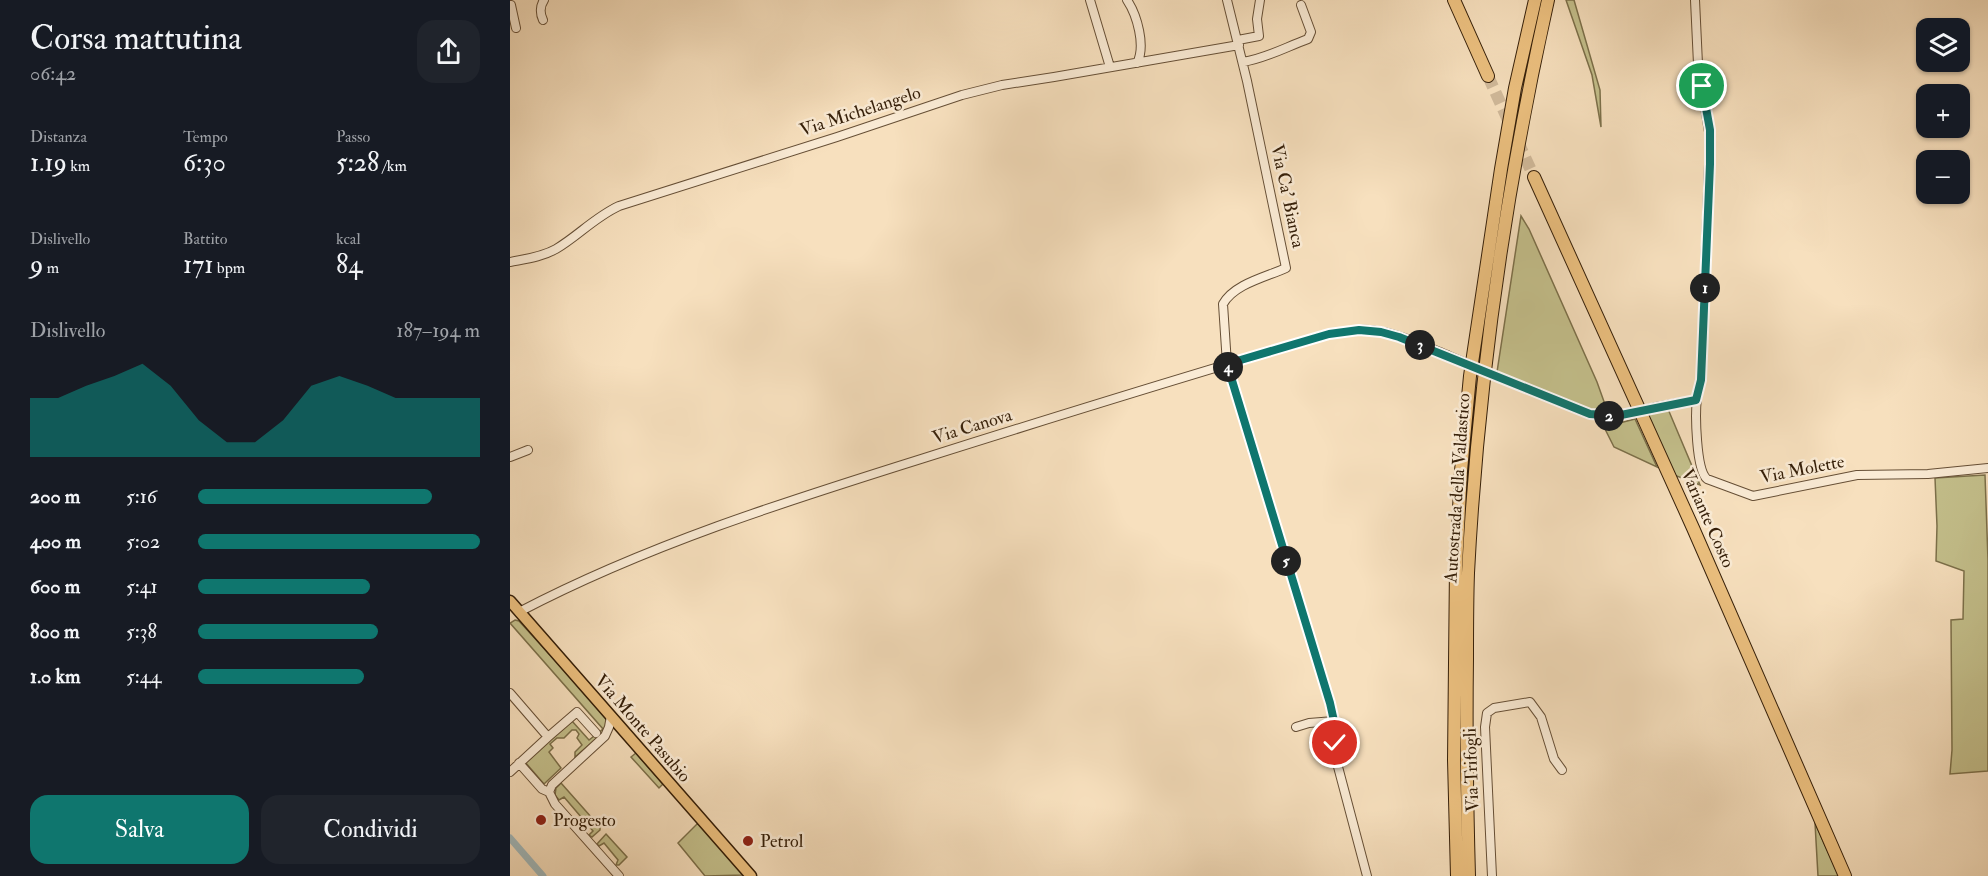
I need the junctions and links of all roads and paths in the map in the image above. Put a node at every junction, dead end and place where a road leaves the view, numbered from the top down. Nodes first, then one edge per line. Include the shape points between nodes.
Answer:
1 (1090, 0) edge
2 (1127, 0) edge
3 (1228, 0) edge
4 (1260, 0) edge
5 (1454, 0) edge
6 (1535, 0) edge
7 (1548, 0) edge
8 (1695, 0) edge
9 (541, 2) edge
10 (511, 5) edge
11 (1301, 5) dead end
12 (543, 20) dead end
13 (516, 28) dead end
14 (1238, 42) junction
15 (1243, 62) junction
16 (1137, 63) junction
17 (1110, 67) junction
18 (1488, 76) tunnel mouth
19 (1534, 177) tunnel mouth
20 (510, 262) edge
21 (1227, 364) junction
22 (1696, 400) junction
23 (528, 450) dead end
24 (510, 457) edge
25 (1988, 468) edge
26 (510, 601) edge
27 (519, 612) junction
28 (511, 695) edge
29 (611, 716) junction
30 (1334, 721) junction
31 (1296, 727) dead end
32 (626, 733) junction
33 (599, 736) junction
34 (548, 737) junction
35 (519, 764) junction
36 (1562, 770) dead end
37 (510, 772) edge
38 (549, 792) junction
39 (619, 876) edge
40 (750, 876) edge
41 (1367, 876) edge
42 (1457, 876) edge
43 (1469, 876) edge
44 (1492, 876) edge
45 (1845, 876) edge

1 - 17 street
2 - 16 street via 1140,41
3 - 14 street, Via Ca' Bianca
4 - 14 street via 1259,36
5 - 18 highway
6 - 42 highway, Autostrada della Valdastico via 1499,180 1470,376 1461,471 1454,737
7 - 43 highway, Autostrada della Valdastico via 1527,92 1482,381 1468,576
8 - 22 street via 1698,64 1710,138 1701,380
9 - 12 street
10 - 13 street
11 - 15 street via 1311,32 1308,39
14 - 15 street, Via Ca' Bianca
14 - 16 street, Via Michelangelo
15 - 21 street, Via Ca' Bianca via 1286,268 1236,290 1224,301
16 - 17 street, Via Michelangelo
17 - 20 street, Via Michelangelo via 962,94 619,206 597,217 556,249
19 - 45 highway, Variante Costo
21 - 22 street, Via Canova, bridge via 1329,334 1359,330 1399,337 1590,414 1627,414
21 - 27 street, Via Canova via 741,516 559,591
21 - 30 street
22 - 25 street, Via Molette via 1702,475 1753,496 1857,475
23 - 24 street
26 - 27 main road, Via Monte Pasubio
27 - 29 main road, Via Monte Pasubio
28 - 34 street
29 - 32 main road, Via Monte Pasubio
29 - 33 street via 608,731
30 - 31 street
30 - 41 street via 1337,763
32 - 33 street
32 - 40 main road, Via Monte Pasubio
33 - 34 street via 577,712
33 - 38 street
34 - 35 street
35 - 37 street
35 - 38 street
36 - 44 street, Via Trifogli via 1554,759 1541,717 1530,702 1488,711 1485,727
38 - 39 street via 555,804

